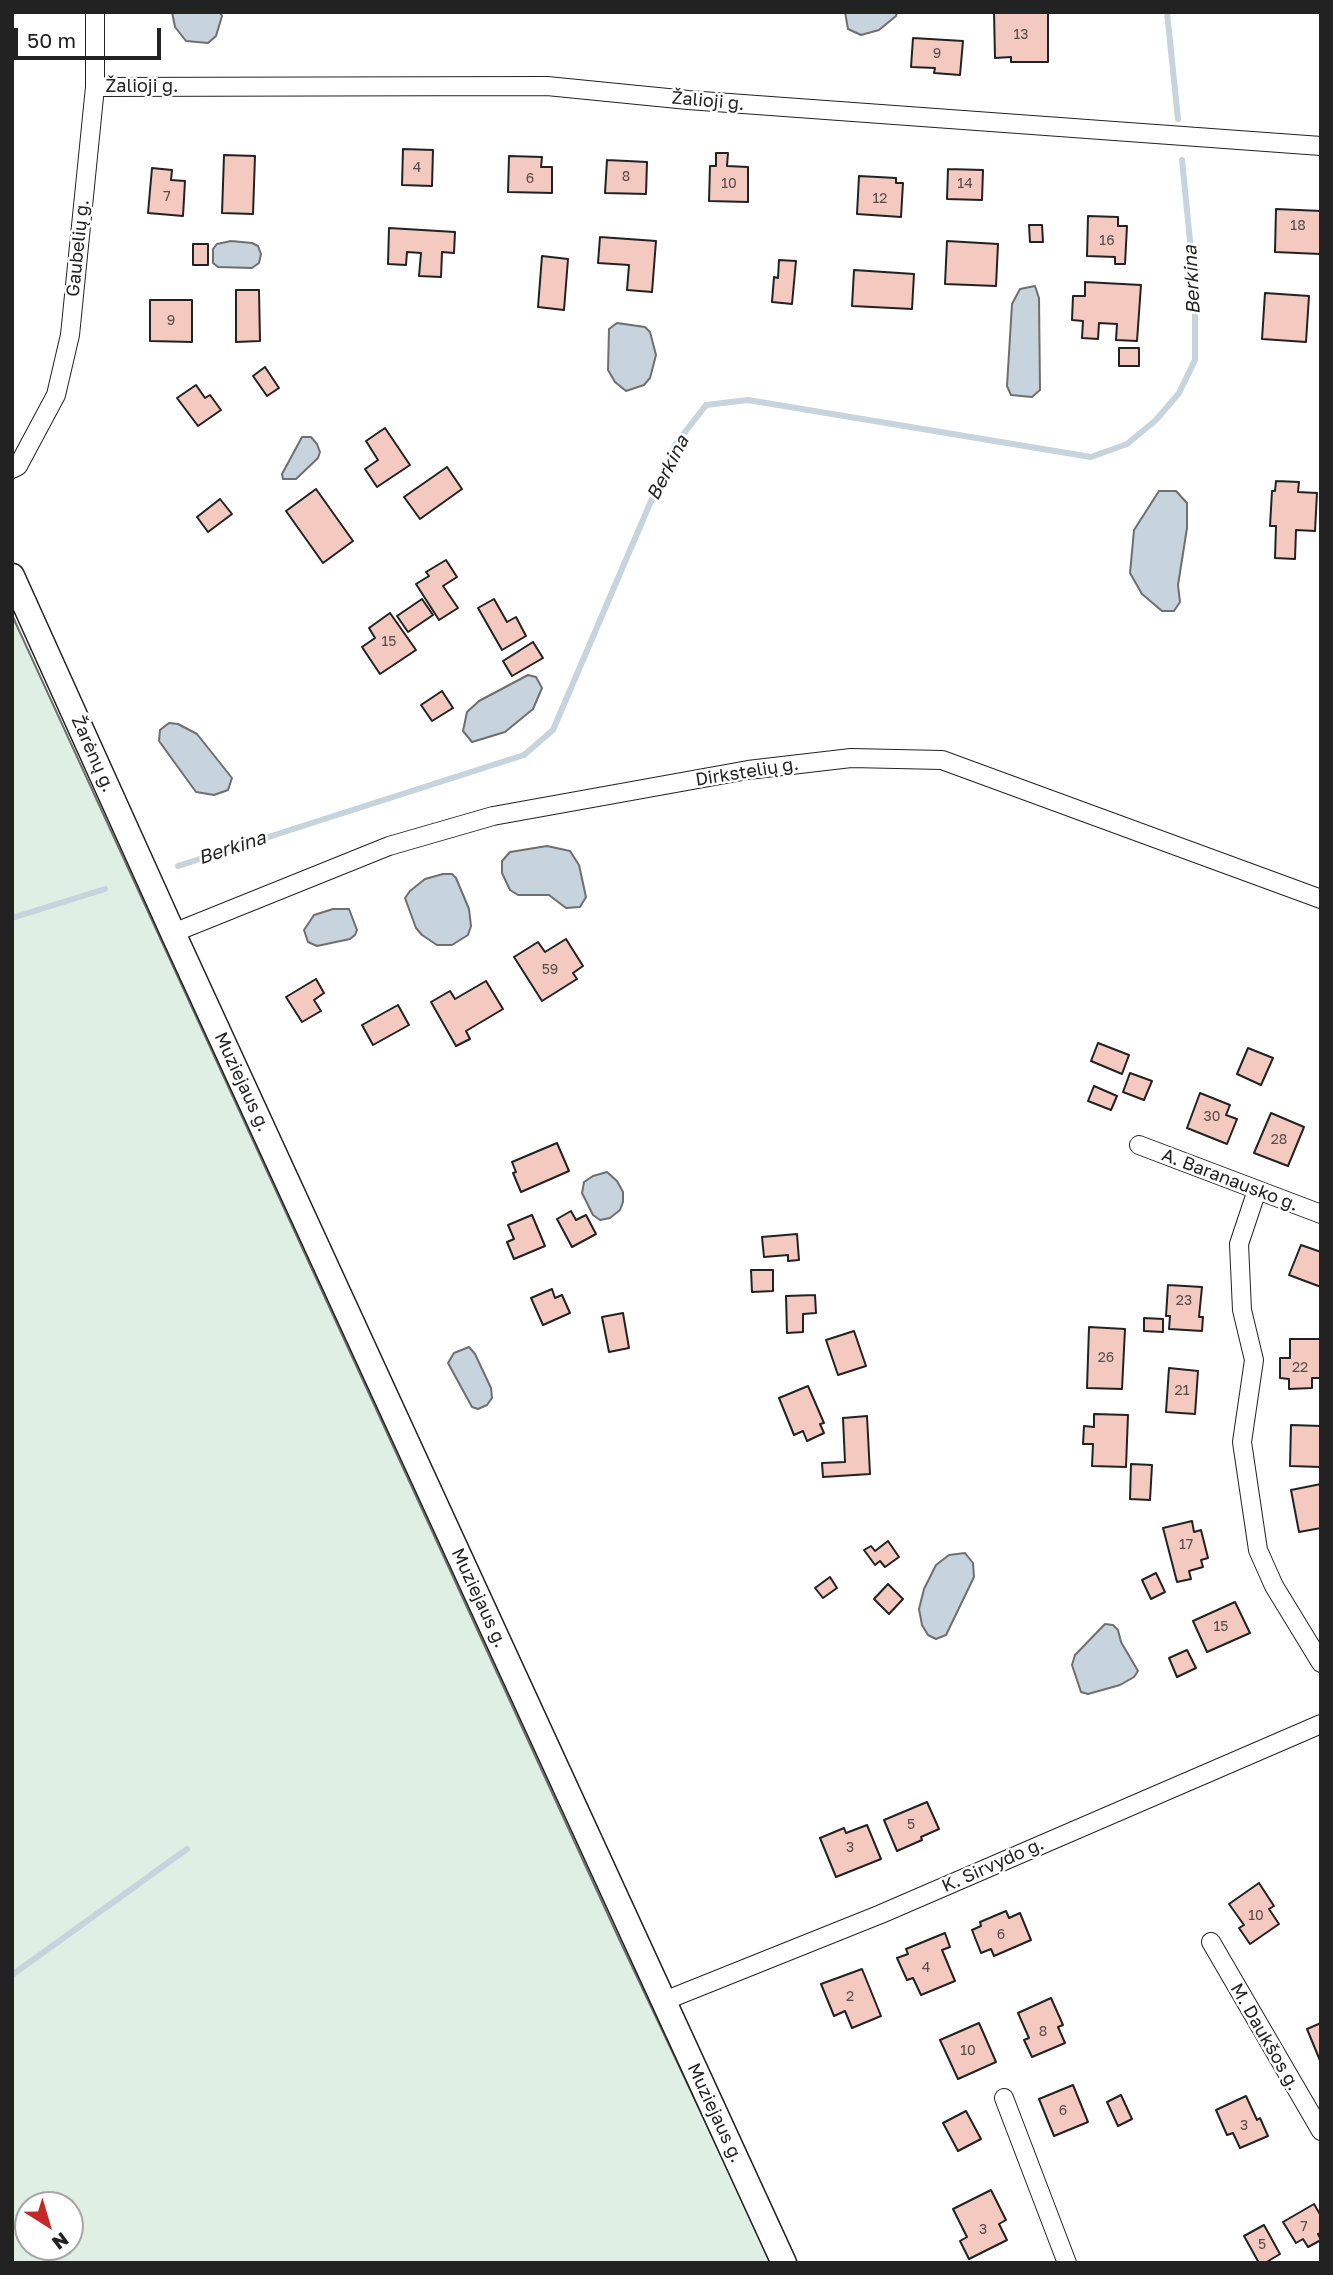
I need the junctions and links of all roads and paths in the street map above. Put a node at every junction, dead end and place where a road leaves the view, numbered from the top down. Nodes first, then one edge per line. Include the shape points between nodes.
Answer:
1 (95, 12) edge
2 (95, 86) junction
3 (1321, 146) edge
4 (12, 469) edge
5 (12, 576) edge
6 (1321, 899) edge
7 (173, 933) junction
8 (1139, 1146) dead end
9 (1257, 1190) junction
10 (1321, 1214) edge
11 (1321, 1663) edge
12 (1321, 1724) edge
13 (1211, 1942) dead end
14 (664, 2001) junction
15 (1004, 2098) dead end
16 (1321, 2131) edge
17 (784, 2263) edge
18 (1067, 2263) edge

1 - 2 street, Gaubelių g.
2 - 3 street, Žalioji g. via 547,86
2 - 4 street, Gaubelių g. via 70,335 57,395 18,466
5 - 7 main road, Žarėnų g.
6 - 7 street, Dirkstelių g. via 942,760 851,758 748,770 493,816 389,846
7 - 14 main road, Muziejaus g.
8 - 9 street, A. Baranausko g.
9 - 10 street, A. Baranausko g.
9 - 11 street via 1239,1244 1242,1310 1254,1360 1242,1442 1258,1550 1274,1586
12 - 14 street, K. Sirvydo g. via 881,1914
13 - 16 street, M. Daukšos g.
14 - 17 main road, Muziejaus g.
15 - 18 street

